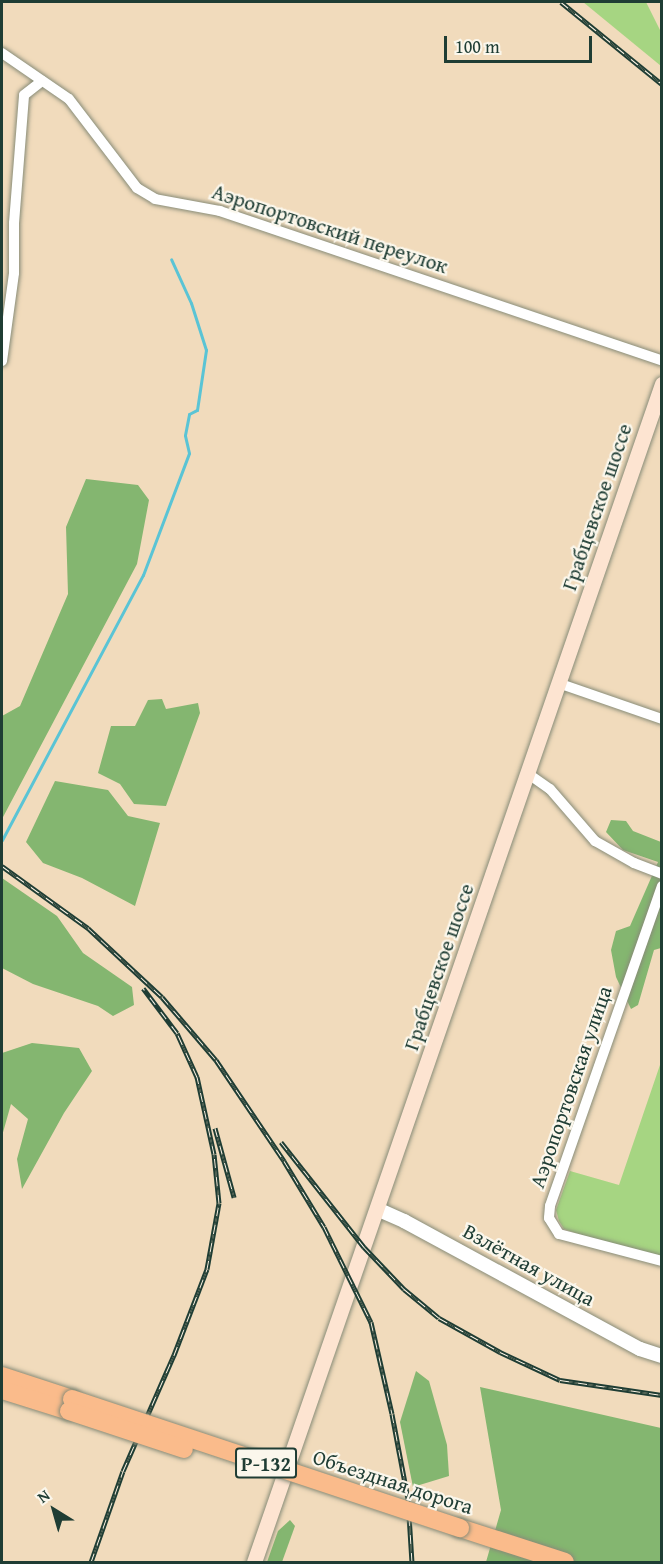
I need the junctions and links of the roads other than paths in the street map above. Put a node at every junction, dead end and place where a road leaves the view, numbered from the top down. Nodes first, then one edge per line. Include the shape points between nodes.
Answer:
1 (2, 53) edge
2 (42, 81) junction
3 (662, 361) edge
4 (2, 362) edge
5 (662, 384) edge
6 (558, 683) junction
7 (662, 719) edge
8 (527, 773) junction
9 (662, 874) edge
10 (662, 886) edge
11 (377, 1209) junction
12 (662, 1261) edge
13 (662, 1356) edge
14 (2, 1376) edge
15 (2, 1390) edge
16 (70, 1405) junction
17 (457, 1533) junction
18 (254, 1563) edge
19 (526, 1563) edge
20 (565, 1563) edge

1 - 2 street, Аэропортовский переулок
2 - 3 street, Аэропортовский переулок via 69,99 137,188 154,199 220,210
2 - 4 street via 24,95 14,273
5 - 6 main road, Грабцевское шоссе
6 - 7 street
6 - 8 main road, Грабцевское шоссе
8 - 9 street via 550,789 595,841
8 - 11 main road, Грабцевское шоссе
10 - 12 street, Аэропортовская улица via 549,1218 559,1234
11 - 13 street, Взлётная улица via 630,1344
11 - 18 main road, Грабцевское шоссе
14 - 16 highway, Объездная дорога / Р-132
15 - 16 highway, Объездная дорога / Р-132
16 - 17 highway, Объездная дорога / Р-132, bridge
17 - 19 highway, Объездная дорога / Р-132
17 - 20 highway, Объездная дорога / Р-132

